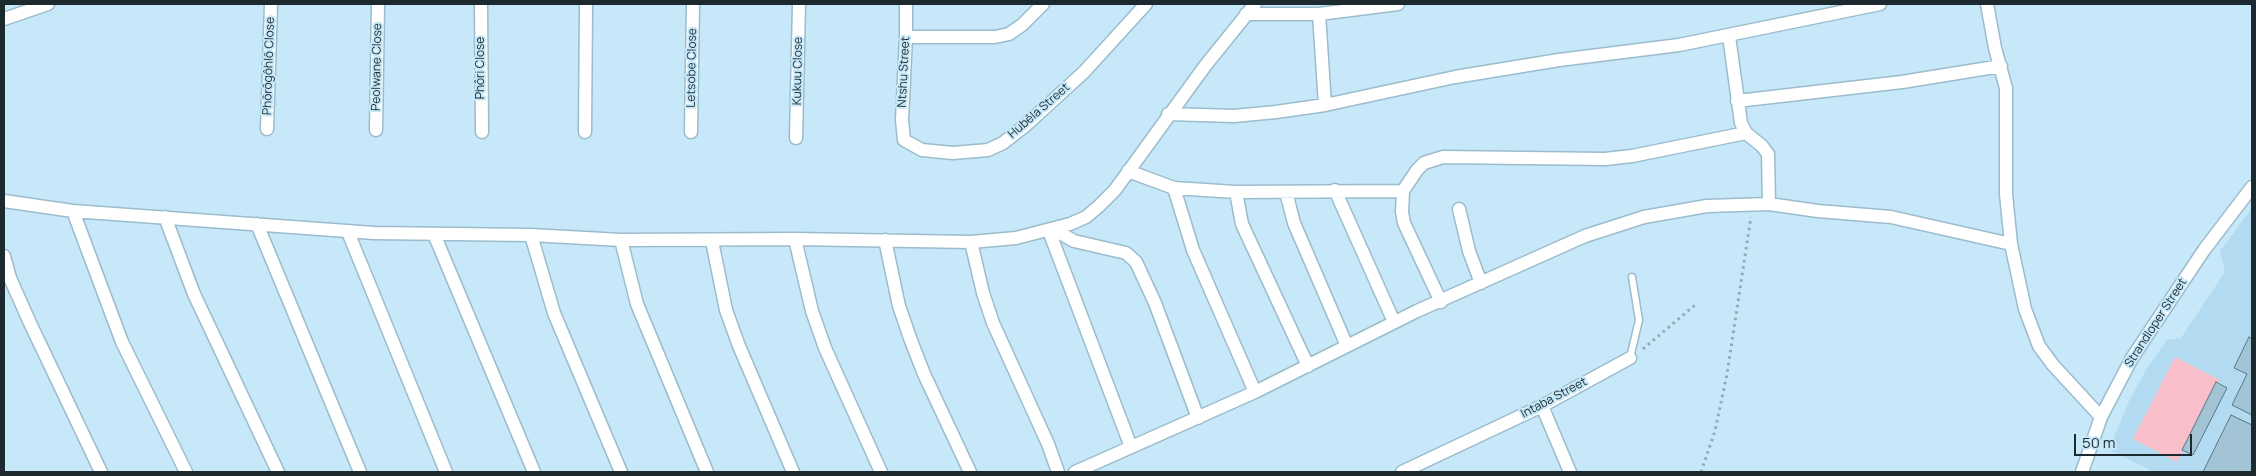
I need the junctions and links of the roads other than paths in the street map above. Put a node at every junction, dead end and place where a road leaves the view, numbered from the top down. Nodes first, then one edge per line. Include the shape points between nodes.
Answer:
1 (48, 4) edge
2 (271, 4) edge
3 (378, 4) edge
4 (481, 4) edge
5 (586, 4) edge
6 (693, 4) edge
7 (799, 4) edge
8 (906, 4) edge
9 (1043, 4) edge
10 (1146, 4) edge
11 (1255, 4) edge
12 (1398, 4) edge
13 (1880, 4) edge
14 (1987, 4) edge
15 (1343, 8) edge
16 (1246, 14) junction
17 (1320, 14) junction
18 (5, 17) edge
19 (1729, 36) junction
20 (906, 37) junction
21 (2001, 66) junction
22 (1737, 101) junction
23 (1325, 105) junction
24 (1168, 114) junction
25 (267, 129) dead end
26 (376, 130) dead end
27 (482, 132) dead end
28 (585, 132) dead end
29 (691, 132) dead end
30 (1746, 133) junction
31 (796, 138) dead end
32 (904, 140) joint
33 (1128, 171) junction
34 (2252, 187) edge
35 (1174, 188) junction
36 (1335, 190) junction
37 (1403, 191) junction
38 (1236, 192) junction
39 (1286, 192) junction
40 (4, 201) edge
41 (1769, 204) junction
42 (1459, 209) dead end
43 (73, 211) junction
44 (165, 216) junction
45 (257, 224) junction
46 (1051, 230) junction
47 (348, 232) junction
48 (434, 234) junction
49 (531, 235) junction
50 (621, 240) junction
51 (795, 240) junction
52 (885, 240) junction
53 (712, 241) junction
54 (971, 242) junction
55 (2011, 244) junction
56 (4, 256) edge
57 (1632, 277) dead end
58 (1481, 283) junction
59 (1441, 302) junction
60 (1394, 322) junction
61 (1346, 346) junction
62 (1630, 358) joint
63 (1308, 366) junction
64 (1255, 392) junction
65 (1542, 406) junction
66 (2101, 417) junction
67 (1198, 418) junction
68 (1131, 447) junction
69 (1421, 468) edge
70 (101, 472) edge
71 (186, 472) edge
72 (278, 472) edge
73 (360, 472) edge
74 (446, 472) edge
75 (534, 472) edge
76 (621, 472) edge
77 (707, 472) edge
78 (793, 472) edge
79 (881, 472) edge
80 (970, 472) edge
81 (1058, 472) edge
82 (1075, 472) edge
83 (1402, 472) edge
84 (1570, 472) edge
85 (2082, 472) edge

1 - 18 street
2 - 25 street, Phôrôgôhlô Close
3 - 26 street, Peolwane Close
4 - 27 street, Phôri Close
5 - 28 street
6 - 29 street, Letsobe Close
7 - 31 street, Kukuu Close
8 - 20 street, Ntshu Street
9 - 20 street via 1008,34 995,37
10 - 32 street, Hubêla Street via 1084,72 1003,143 988,150 953,153 922,150
11 - 16 street
12 - 15 street
13 - 19 street
14 - 21 street
15 - 17 street
16 - 17 street
16 - 24 street
17 - 23 street
19 - 22 street
19 - 23 street via 1455,76
20 - 32 street, Ntshu Street
21 - 22 street via 1902,82
21 - 55 street via 2006,88 2006,194
22 - 30 street
23 - 24 street via 1234,116
24 - 33 street
30 - 37 street via 1605,159 1438,158 1424,163
30 - 41 street via 1768,154
33 - 35 street
33 - 46 street via 1115,190 1086,217
34 - 66 street, Strandloper Street via 2204,250 2132,358
35 - 38 street
35 - 64 street via 1193,250
36 - 37 street
36 - 39 street
36 - 60 street
37 - 59 street via 1404,223
38 - 39 street
38 - 63 street via 1242,224
39 - 61 street via 1301,242
40 - 43 street
41 - 55 street via 1891,217
41 - 58 street via 1674,210 1626,222 1585,236
42 - 58 street
43 - 44 street
43 - 71 street via 122,342
44 - 45 street
44 - 72 street via 194,294
45 - 47 street
45 - 73 street
46 - 54 street via 1016,238
46 - 67 street via 1074,241 1126,253 1136,262 1155,303
46 - 68 street
47 - 48 street
47 - 74 street
48 - 49 street
48 - 75 street
49 - 50 street
49 - 76 street via 554,313
50 - 53 street
50 - 77 street via 637,304
51 - 52 street
51 - 53 street
51 - 79 street via 812,311 825,348
52 - 54 street
52 - 80 street via 899,306 910,338
53 - 78 street via 726,310
54 - 81 street via 993,323
55 - 66 street via 2025,309 2039,346
56 - 70 street via 30,324
57 - 62 lane via 1639,320
58 - 59 street
59 - 60 street
60 - 61 street
61 - 63 street
62 - 65 street, Intaba Street
63 - 64 street
64 - 67 street
65 - 69 street, Intaba Street
65 - 84 street
66 - 85 street, Strandloper Street
67 - 68 street
68 - 82 street
69 - 83 street, Intaba Street

